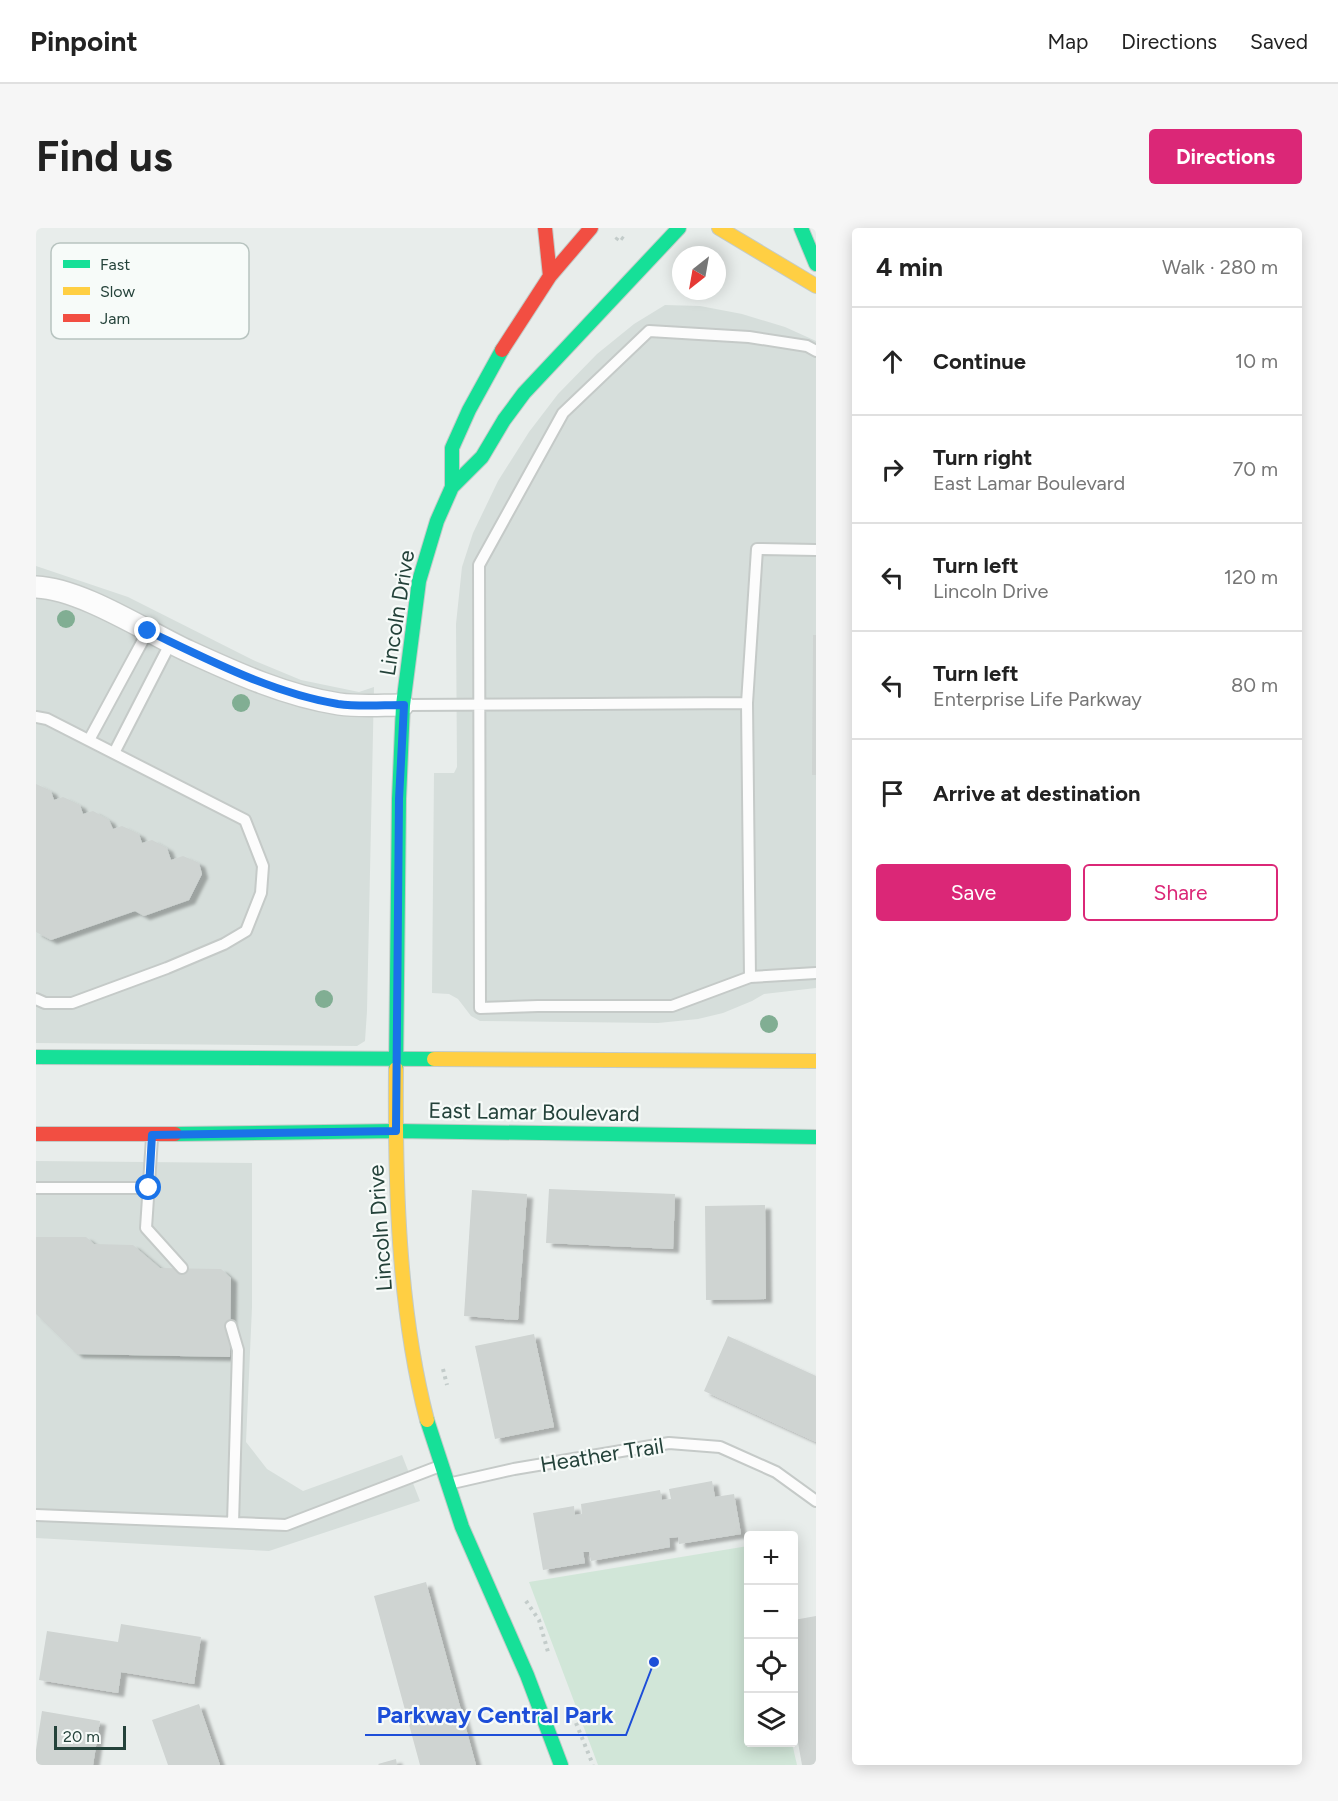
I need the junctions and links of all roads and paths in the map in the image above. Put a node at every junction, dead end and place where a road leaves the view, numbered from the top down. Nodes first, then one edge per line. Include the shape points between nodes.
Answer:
1 (545, 228) edge
2 (591, 228) edge
3 (680, 228) edge
4 (719, 228) edge
5 (801, 228) edge
6 (816, 264) edge
7 (550, 276) junction
8 (816, 286) edge
9 (816, 351) edge
10 (452, 487) junction
11 (816, 550) edge
12 (36, 587) edge
13 (148, 631) junction
14 (171, 642) junction
15 (747, 703) junction
16 (478, 704) junction
17 (404, 705) junction
18 (36, 717) edge
19 (89, 740) junction
20 (114, 753) junction
21 (816, 973) edge
22 (750, 977) junction
23 (36, 999) edge
24 (36, 1057) edge
25 (398, 1059) junction
26 (816, 1061) edge
27 (396, 1131) junction
28 (36, 1134) edge
29 (152, 1135) junction
30 (816, 1137) edge
31 (36, 1188) edge
32 (149, 1188) junction
33 (182, 1268) dead end
34 (231, 1326) dead end
35 (440, 1466) junction
36 (447, 1484) junction
37 (816, 1501) edge
38 (36, 1515) edge
39 (233, 1523) junction
40 (561, 1765) edge

1 - 7 main road
2 - 7 main road, Lincoln Drive
3 - 10 main road, Lincoln Drive via 524,393 482,457
4 - 8 main road
5 - 6 main road
7 - 10 main road, Lincoln Drive via 496,359 469,410 452,448
9 - 16 lane via 807,346 748,337 649,331 563,413 479,565
10 - 17 main road, Lincoln Drive via 419,581
11 - 15 lane via 758,549
12 - 13 street via 80,597
13 - 14 street
13 - 19 lane
14 - 17 street via 290,694 341,704
14 - 20 lane
15 - 16 lane
15 - 22 lane
16 - 17 lane
16 - 22 lane via 480,1008 672,1006
17 - 25 main road, Lincoln Drive via 399,799
18 - 19 lane via 47,718
19 - 20 lane
20 - 23 lane via 245,820 264,866 261,894 246,930 224,944 72,1003
21 - 22 lane
24 - 25 main road
25 - 26 main road
25 - 27 main road, Lincoln Drive
27 - 29 main road, East Lamar Boulevard
27 - 30 main road, East Lamar Boulevard
27 - 35 main road, Lincoln Drive via 406,1308 416,1379
28 - 29 main road, East Lamar Boulevard
29 - 32 lane
31 - 32 lane
32 - 33 lane via 146,1228
34 - 39 lane via 238,1350
35 - 36 main road, Lincoln Drive
35 - 39 lane via 286,1525
36 - 37 lane, Heather Trail via 669,1443 720,1447 776,1472
36 - 40 main road, Lincoln Drive
38 - 39 lane

